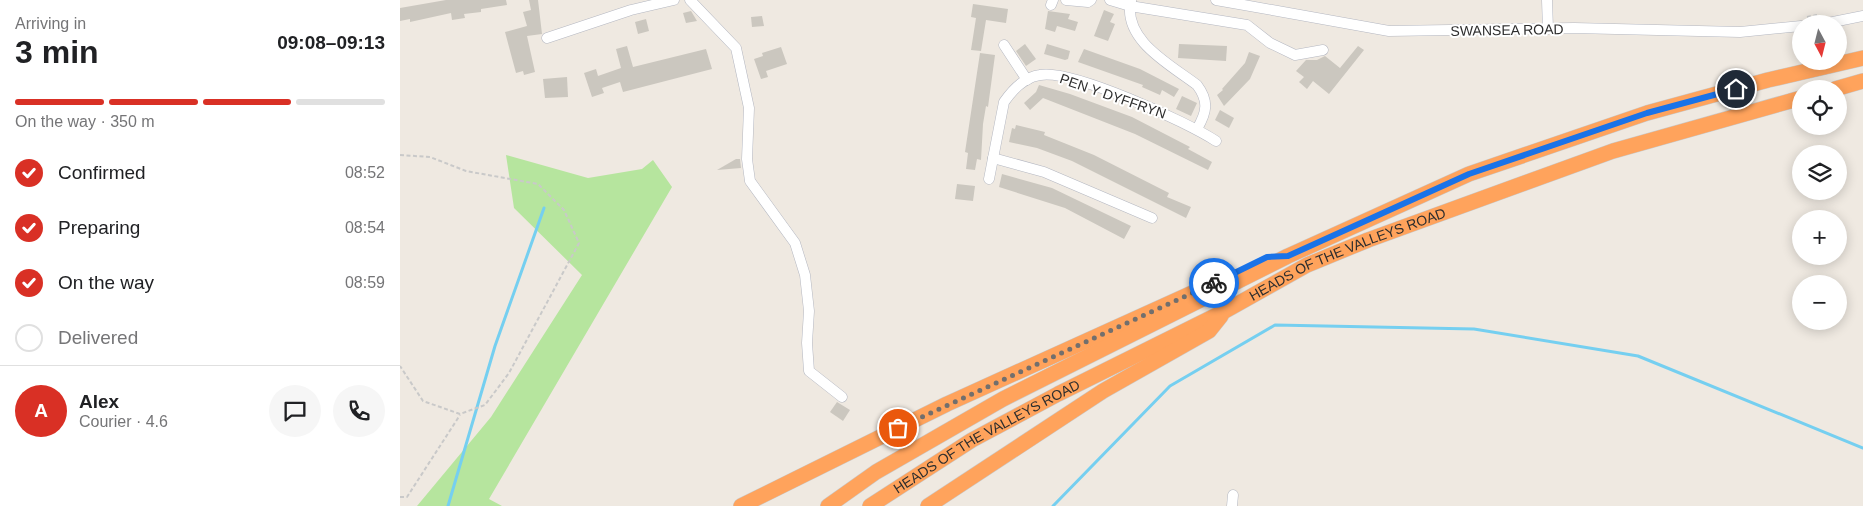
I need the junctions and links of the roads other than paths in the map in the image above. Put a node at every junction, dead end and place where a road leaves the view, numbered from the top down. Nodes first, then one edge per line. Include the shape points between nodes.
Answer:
1 (674, 0) edge
2 (690, 0) edge
3 (1066, 0) edge
4 (1091, 0) edge
5 (1110, 0) edge
6 (1216, 0) edge
7 (1546, 0) edge
8 (1131, 3) edge
9 (1863, 16) edge
10 (1848, 19) edge
11 (1792, 27) edge
12 (1548, 29) junction
13 (548, 38) dead end
14 (1004, 45) dead end
15 (1323, 50) dead end
16 (1863, 58) edge
17 (1027, 80) junction
18 (1863, 80) edge
19 (1847, 85) edge
20 (1792, 101) edge
21 (1197, 129) junction
22 (1216, 141) dead end
23 (993, 158) junction
24 (990, 179) dead end
25 (1152, 218) dead end
26 (1288, 256) junction
27 (1225, 311) junction
28 (842, 397) dead end
29 (1233, 495) dead end
30 (741, 506) edge
31 (828, 506) edge
32 (870, 506) edge
33 (928, 506) edge
34 (1232, 506) edge

1 - 13 street via 631,10
2 - 28 street via 736,48 749,108 747,159 750,181 795,243 805,275 809,371
3 - 4 street
5 - 8 street
6 - 12 street, SWANSEA ROAD via 1389,31
7 - 12 street
8 - 15 street via 1247,25 1270,43 1295,55
8 - 21 street via 1132,25 1140,40 1204,94 1207,105
9 - 10 street
11 - 12 street, SWANSEA ROAD via 1740,32
14 - 17 street
16 - 26 highway, HEADS OF THE VALLEYS ROAD via 1647,113 1469,174
17 - 21 street, PEN Y DYFFRYN via 1043,74 1088,84
17 - 23 street via 1004,102
18 - 19 highway
20 - 27 highway, HEADS OF THE VALLEYS ROAD via 1613,151 1377,236 1307,265
21 - 22 street, PEN Y DYFFRYN
23 - 24 street
23 - 25 street via 1044,172
26 - 30 highway via 1267,257 947,404
26 - 31 highway, HEADS OF THE VALLEYS ROAD via 1003,398 876,472
27 - 32 highway, HEADS OF THE VALLEYS ROAD via 972,440
27 - 33 highway via 1209,331 1103,391
29 - 34 street

